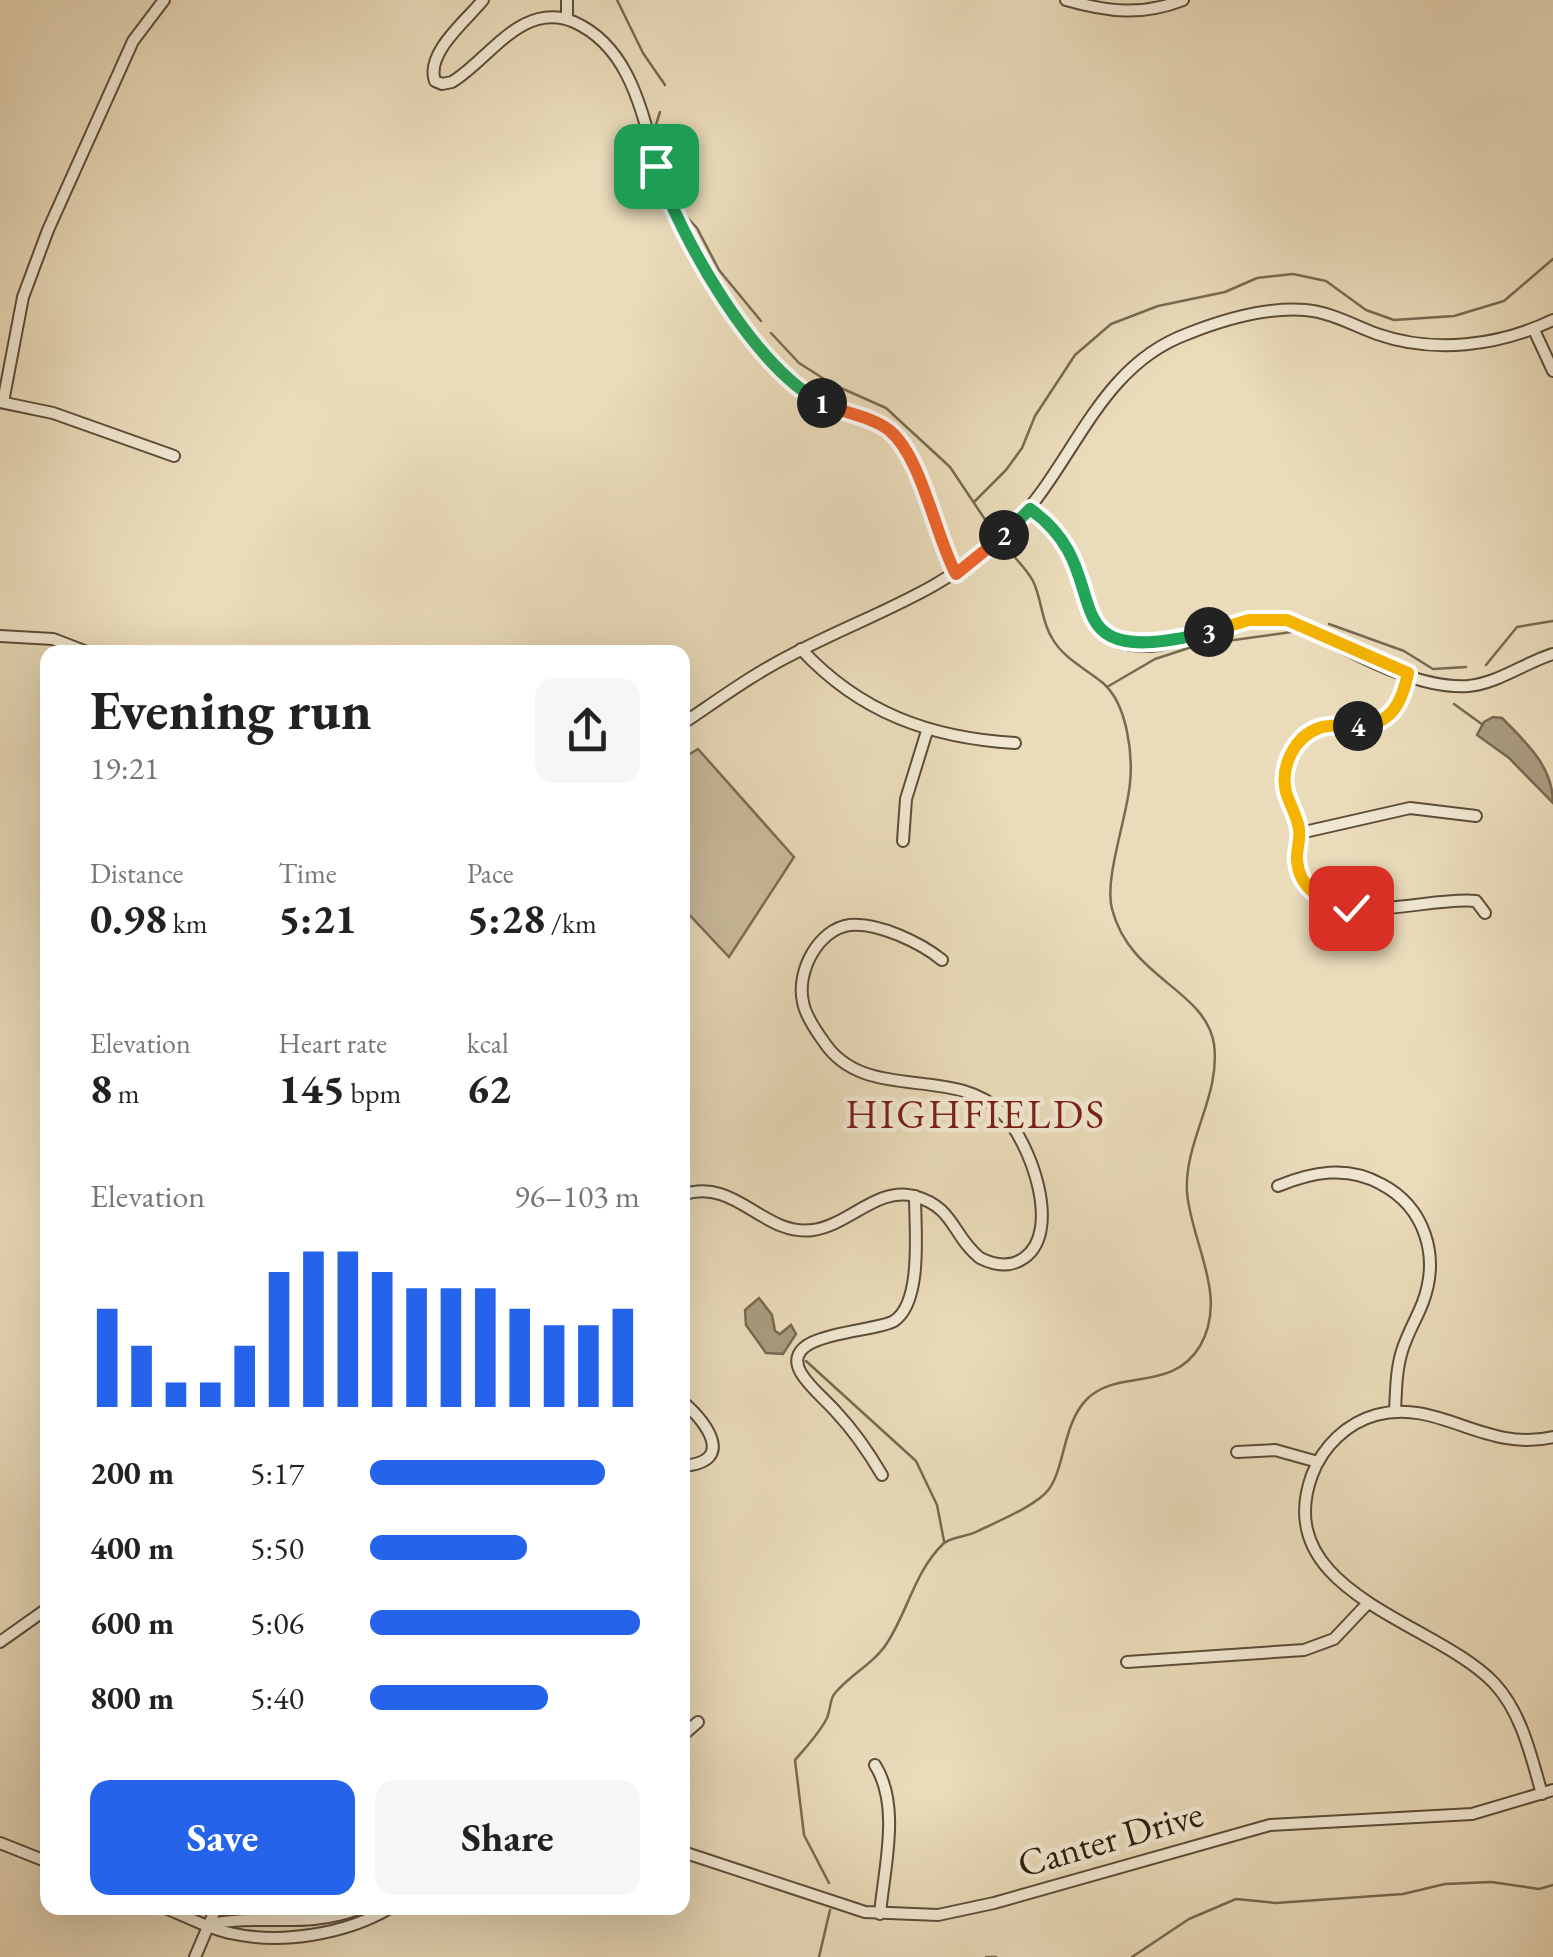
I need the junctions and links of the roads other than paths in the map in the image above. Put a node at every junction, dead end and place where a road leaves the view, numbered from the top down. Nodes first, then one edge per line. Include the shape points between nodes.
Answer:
1 (164, 0) edge
2 (483, 0) edge
3 (567, 0) edge
4 (1066, 0) edge
5 (1183, 0) edge
6 (566, 20) junction
7 (1553, 320) edge
8 (1534, 330) junction
9 (1553, 371) edge
10 (2, 402) edge
11 (174, 456) dead end
12 (1030, 509) junction
13 (956, 574) junction
14 (0, 636) edge
15 (69, 645) edge
16 (801, 650) junction
17 (1553, 654) edge
18 (1408, 673) junction
19 (690, 719) edge
20 (927, 731) junction
21 (1016, 742) dead end
22 (1476, 816) dead end
23 (1300, 833) junction
24 (903, 841) dead end
25 (1485, 913) dead end
26 (942, 960) dead end
27 (1278, 1186) dead end
28 (690, 1193) edge
29 (915, 1196) junction
30 (690, 1408) edge
31 (1395, 1412) junction
32 (1553, 1437) edge
33 (1237, 1452) dead end
34 (1318, 1462) junction
35 (690, 1464) edge
36 (882, 1475) dead end
37 (1368, 1603) junction
38 (40, 1614) edge
39 (0, 1642) edge
40 (1126, 1662) dead end
41 (698, 1722) dead end
42 (690, 1729) edge
43 (875, 1765) dead end
44 (1548, 1792) edge
45 (0, 1843) edge
46 (690, 1854) edge
47 (40, 1859) edge
48 (880, 1914) junction
49 (184, 1915) edge
50 (213, 1915) edge
51 (334, 1915) edge
52 (372, 1915) edge
53 (209, 1924) junction
54 (194, 1957) edge

1 - 10 street via 133,41 48,230 23,297
2 - 6 street via 438,54 432,76 438,83 460,77 512,30 547,18
3 - 6 street
4 - 5 street via 1130,12
6 - 13 street via 604,43 626,72 669,202 727,302 806,394 879,424 898,440
7 - 8 street
8 - 9 street
8 - 12 street via 1477,344 1417,343 1319,312 1287,310 1188,333 1123,375
10 - 11 street
12 - 13 street
12 - 18 street via 1062,539 1094,624 1116,641 1160,643 1275,618
13 - 16 street
14 - 15 street
16 - 19 street
16 - 20 street via 844,688
17 - 18 street via 1474,685
18 - 23 street via 1397,709 1382,722 1322,727 1295,746 1284,770
20 - 21 street
20 - 24 street via 906,799
22 - 23 street via 1410,808
23 - 25 street via 1297,861 1304,880 1330,904 1380,908 1456,899 1476,901
26 - 29 street via 902,938 854,925 828,935 802,983 804,1007 842,1064 866,1076 969,1095 1005,1116 1036,1181 1042,1229 1025,1258 989,1263 971,1251 940,1208
27 - 31 street via 1330,1172 1368,1177 1405,1202 1424,1229 1430,1272 1400,1355
28 - 29 street via 728,1194 800,1231 828,1226 883,1197
29 - 36 street via 914,1271 905,1311 888,1324 821,1337 799,1357 801,1373
30 - 35 street via 713,1439 704,1460
31 - 32 street via 1430,1416 1498,1440
31 - 34 street via 1352,1426
33 - 34 street via 1274,1450
34 - 37 street via 1307,1499 1312,1540 1329,1572
37 - 40 street via 1346,1630 1304,1650
37 - 44 street via 1464,1658 1496,1685
38 - 39 street
41 - 42 street
43 - 48 street via 889,1806
44 - 48 street, Canter Drive via 1445,1818 1270,1826 966,1910
45 - 47 street
46 - 48 street, Canter Drive
49 - 53 street
50 - 53 street
51 - 53 street via 308,1922
52 - 53 street via 334,1930 290,1936 236,1934
53 - 54 street

